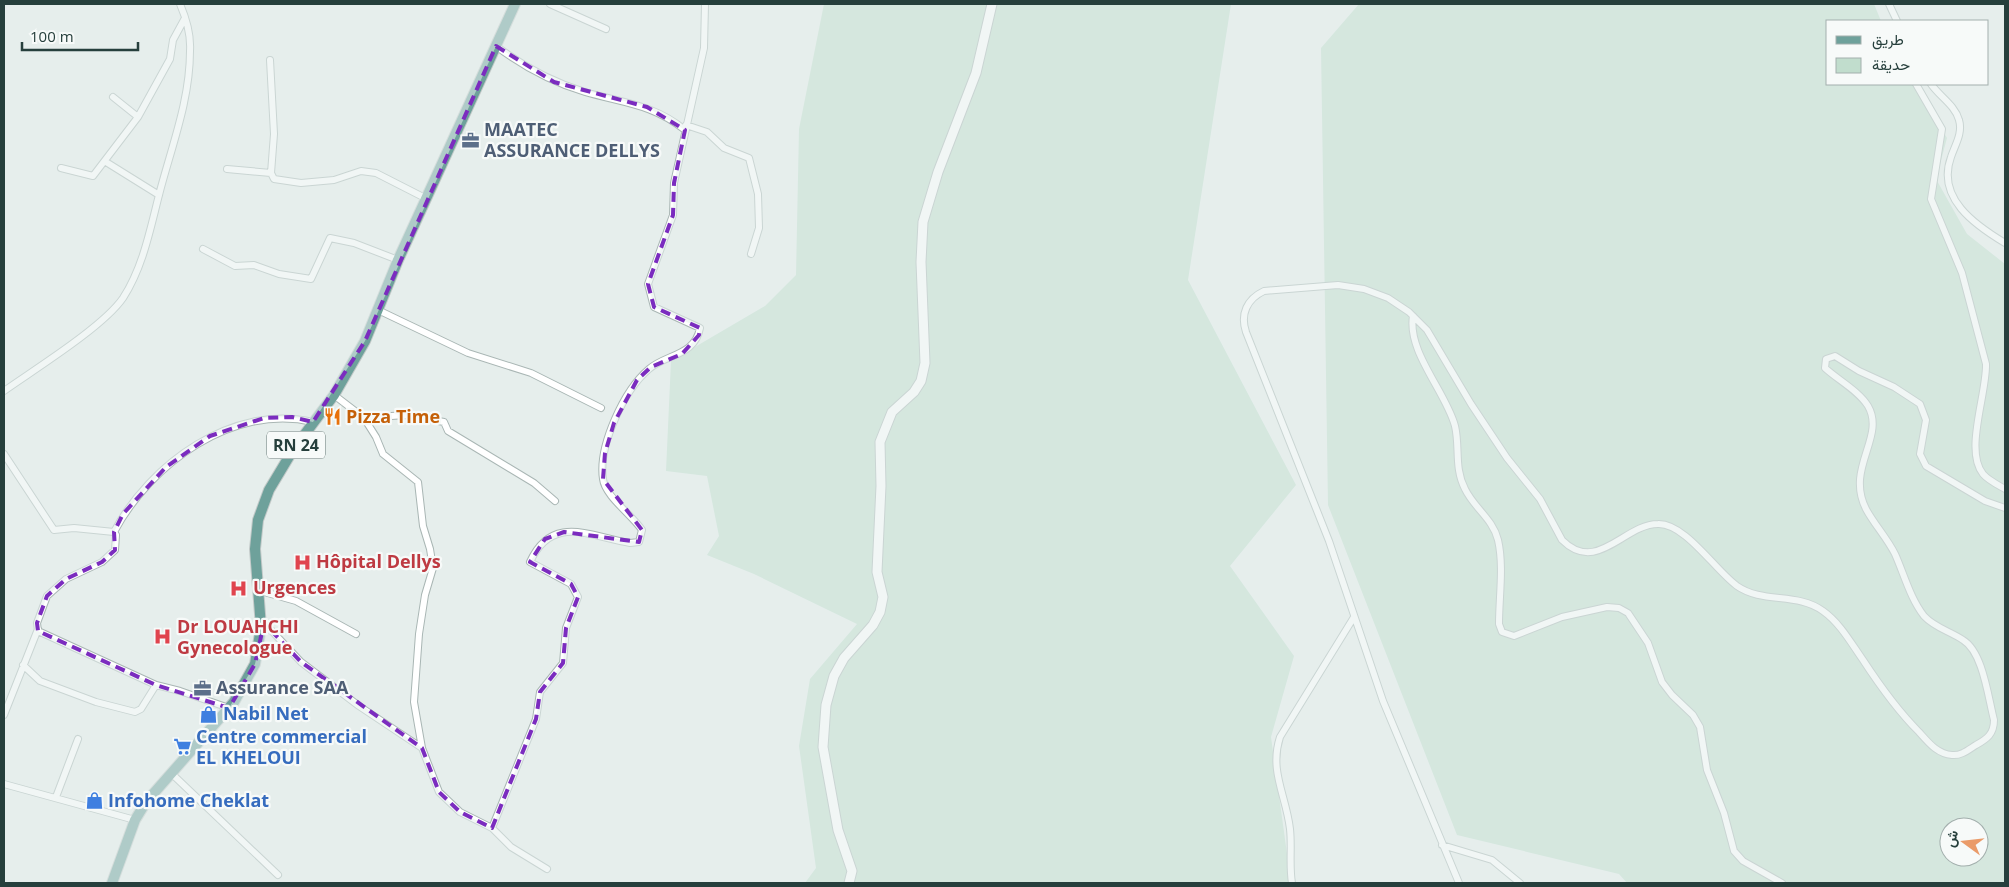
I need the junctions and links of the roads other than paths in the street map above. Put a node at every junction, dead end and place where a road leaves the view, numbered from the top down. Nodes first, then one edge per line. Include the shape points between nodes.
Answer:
1 (182, 4) edge
2 (515, 4) edge
3 (550, 4) edge
4 (706, 4) edge
5 (992, 4) edge
6 (1889, 4) edge
7 (185, 18) junction
8 (1896, 20) edge
9 (606, 29) dead end
10 (496, 46) junction
11 (270, 60) dead end
12 (1917, 85) edge
13 (1932, 85) edge
14 (113, 97) dead end
15 (138, 117) junction
16 (686, 128) junction
17 (106, 162) junction
18 (61, 168) dead end
19 (227, 169) dead end
20 (271, 173) junction
21 (159, 195) junction
22 (427, 199) junction
23 (2005, 243) edge
24 (203, 249) dead end
25 (751, 254) dead end
26 (398, 260) junction
27 (378, 310) junction
28 (1413, 316) junction
29 (4, 390) edge
30 (334, 395) junction
31 (601, 408) dead end
32 (364, 418) junction
33 (312, 422) junction
34 (4, 454) edge
35 (2005, 489) edge
36 (555, 501) dead end
37 (2005, 508) edge
38 (114, 532) junction
39 (257, 590) junction
40 (1354, 618) junction
41 (261, 627) junction
42 (38, 629) junction
43 (356, 634) dead end
44 (23, 665) junction
45 (156, 685) junction
46 (228, 708) junction
47 (4, 715) edge
48 (78, 739) dead end
49 (422, 748) junction
50 (172, 774) junction
51 (4, 784) edge
52 (56, 797) junction
53 (135, 820) junction
54 (492, 828) junction
55 (1442, 845) junction
56 (548, 868) dead end
57 (278, 875) dead end
58 (112, 883) edge
59 (849, 883) edge
60 (1292, 883) edge
61 (1459, 883) edge
62 (1520, 883) edge
63 (1782, 883) edge

1 - 7 street
2 - 10 main road, RN 24
3 - 9 street
4 - 16 street via 704,48
5 - 59 street via 976,73 938,172 923,222 921,262 925,363 914,392 892,412 880,442 877,572 883,597 880,612 844,658 834,676 826,705 823,747 838,830 852,871
6 - 8 street
7 - 15 street via 173,40 170,59
7 - 21 street via 190,50 185,102
10 - 16 street via 554,82 647,107
10 - 22 main road, RN 24
11 - 20 street via 274,134
12 - 35 street via 1942,129 1932,200 1962,273 1986,364 1977,460 1984,475
13 - 23 street via 1956,112 1960,124 1948,165 1948,184 1952,193 1976,225
14 - 15 street
15 - 17 street
16 - 25 street via 707,132 724,148 749,158 758,194 760,228
16 - 54 street via 674,183 673,215 648,284 654,307 700,328 699,335 682,354 651,367 637,380 627,394 604,453 603,479 611,495 642,530 639,542 630,544 564,532 544,539 530,562 571,584 578,597 566,628 563,663 540,692 536,719
17 - 18 street via 93,176
17 - 21 street
19 - 20 street
20 - 22 street via 274,179 302,182 334,180 361,171 376,173
21 - 29 street via 145,250 122,299 98,323
22 - 26 main road, RN 24
24 - 26 street via 235,266 254,265 279,274 311,279 330,238 354,243
26 - 27 main road, RN 24
27 - 30 main road, RN 24 via 365,341
27 - 31 street via 468,354 531,373
28 - 37 street via 1427,330 1471,404 1507,458 1540,499 1567,545 1580,551 1594,552 1653,524 1674,527 1743,590 1809,603 1831,617 1894,705 1932,746 1944,754 1958,755 1985,740 1993,729 1994,720 1979,662 1964,640 1940,628 1924,615 1894,553 1867,510 1859,487 1859,474 1873,432 1871,415 1863,400 1825,368 1826,359 1835,356 1916,400 1925,414 1920,454 1926,466 1985,501
28 - 40 street via 1388,298 1364,289 1338,285 1264,291 1252,299 1244,311 1246,332 1329,541
28 - 63 street via 1415,338 1454,425 1461,481 1498,539 1499,624 1502,632 1514,636 1562,617 1608,607 1628,613 1648,643 1662,682 1700,727 1707,770 1724,813 1734,851
30 - 32 street
30 - 33 main road, RN 24
32 - 36 street via 405,416 444,422 448,431 534,483
32 - 49 street via 384,454 418,482 422,526 433,558 419,634 414,702
33 - 38 street via 292,417 264,418 210,436 166,467 128,508
33 - 39 main road, RN 24 via 269,490 258,520 255,549
34 - 38 street via 54,530 74,528
38 - 42 street via 114,550 102,562 66,579 47,596 39,615
39 - 41 main road, RN 24
39 - 43 street via 296,601
40 - 55 street via 1383,701
40 - 60 street via 1280,737 1275,753 1290,828
41 - 46 main road, RN 24 via 255,664
41 - 49 street via 270,629 301,662 359,706
42 - 44 street
42 - 45 street via 73,649
44 - 45 street via 40,681 96,702 135,712 141,709
44 - 47 street
45 - 46 street
46 - 50 main road, RN 24
48 - 52 street
49 - 54 street via 439,792 460,812
50 - 53 main road, RN 24 via 146,802
50 - 57 street
51 - 52 street
52 - 53 street
53 - 58 main road, RN 24
54 - 56 street via 511,847
55 - 61 street
55 - 62 street via 1492,860

